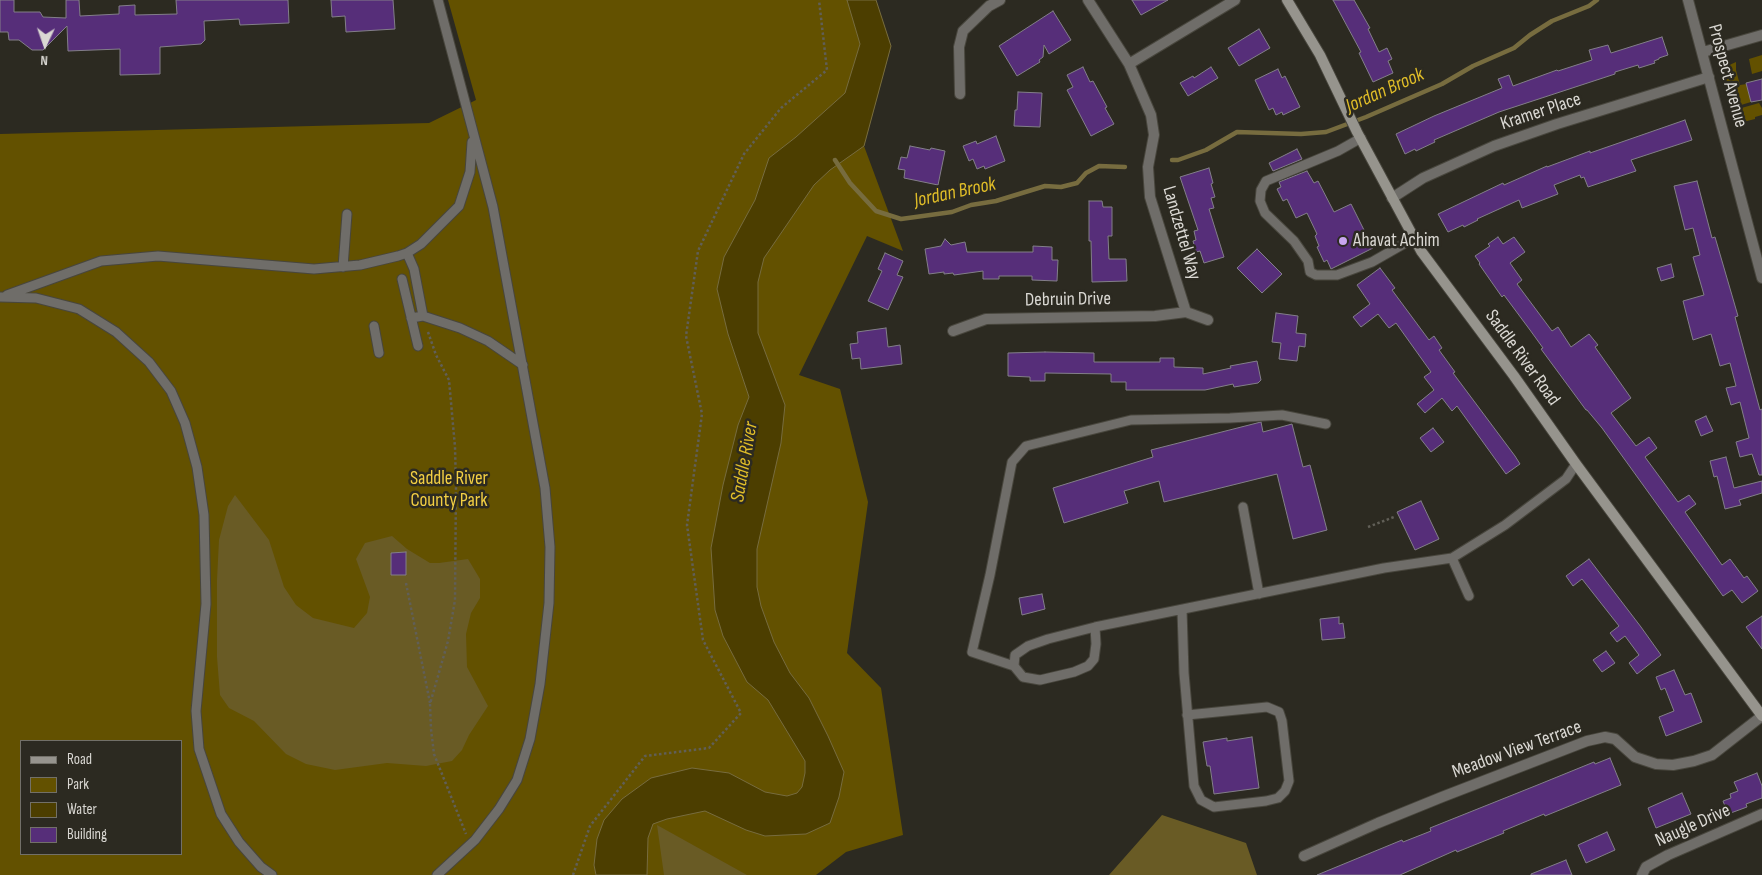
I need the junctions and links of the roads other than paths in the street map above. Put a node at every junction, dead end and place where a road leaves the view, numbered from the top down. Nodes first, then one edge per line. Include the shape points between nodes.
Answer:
1 (438, 0) edge
2 (1000, 0) edge
3 (1088, 0) edge
4 (1235, 0) edge
5 (1287, 0) edge
6 (1688, 0) edge
7 (1762, 35) edge
8 (1702, 52) junction
9 (1129, 64) junction
10 (1709, 77) junction
11 (960, 94) dead end
12 (472, 134) junction
13 (1359, 135) junction
14 (1392, 198) junction
15 (347, 214) dead end
16 (1414, 238) junction
17 (407, 253) junction
18 (343, 267) junction
19 (1762, 278) edge
20 (402, 279) dead end
21 (1, 297) edge
22 (1186, 312) junction
23 (423, 316) junction
24 (411, 318) junction
25 (1208, 320) dead end
26 (374, 326) dead end
27 (953, 331) dead end
28 (418, 346) dead end
29 (379, 353) dead end
30 (523, 365) junction
31 (1326, 424) dead end
32 (1576, 464) junction
33 (1243, 507) dead end
34 (1452, 558) junction
35 (1259, 594) junction
36 (1469, 596) dead end
37 (1182, 610) junction
38 (1095, 627) junction
39 (1014, 666) junction
40 (1187, 715) junction
41 (1762, 716) edge
42 (1762, 814) edge
43 (1304, 856) dead end
44 (272, 875) edge
45 (437, 875) edge
46 (1642, 875) edge

1 - 12 lane
2 - 11 street via 963,31 959,47
3 - 9 street, Landzettel Way
4 - 9 street
5 - 13 main road, Saddle River Road via 1320,55
6 - 8 street, Prospect Avenue
7 - 8 street
8 - 10 street, Prospect Avenue
9 - 22 street, Landzettel Way via 1151,115 1154,135 1148,168 1150,197
10 - 14 street, Kramer Place via 1494,146 1423,178
10 - 19 street, Prospect Avenue
12 - 17 lane via 470,172 458,206 432,235
12 - 30 lane via 493,207
13 - 14 main road, Saddle River Road
13 - 16 lane via 1338,151 1266,181 1260,201 1265,213 1294,242 1308,261 1310,272 1316,275 1337,275 1372,262
14 - 16 main road, Saddle River Road
15 - 18 lane
16 - 32 main road, Saddle River Road
17 - 18 lane
17 - 23 lane via 414,269
18 - 21 lane via 314,269 158,256 101,261
20 - 24 lane
21 - 44 lane via 36,298 79,309 116,332 148,362 171,391 185,423 197,467 204,515 206,604 196,711 198,749 221,814 239,842
22 - 25 street
22 - 27 street, Debruin Drive via 1155,316 986,319
23 - 24 lane
23 - 30 lane via 488,341
24 - 28 lane
26 - 29 lane
30 - 45 lane via 545,488 550,548 549,603 540,684 530,739 517,780 470,845
31 - 39 lane via 1282,415 1131,420 1026,446 1012,462 972,652
32 - 34 lane via 1566,479 1505,525
32 - 41 main road, Saddle River Road
33 - 35 lane
34 - 35 lane via 1378,565
34 - 36 lane
35 - 37 lane
37 - 38 lane
37 - 40 lane
38 - 39 lane via 1028,646 1015,655
38 - 39 lane via 1094,659 1088,666 1040,680 1023,676
40 - 40 lane via 1194,786 1201,800 1214,807 1266,801 1278,798 1285,791 1289,781 1279,712 1267,707
41 - 43 street, Meadow View Terrace via 1712,755 1673,765 1656,764 1635,757 1615,739 1605,737 1587,741 1424,804
42 - 46 street, Naugle Drive via 1668,855 1646,867

